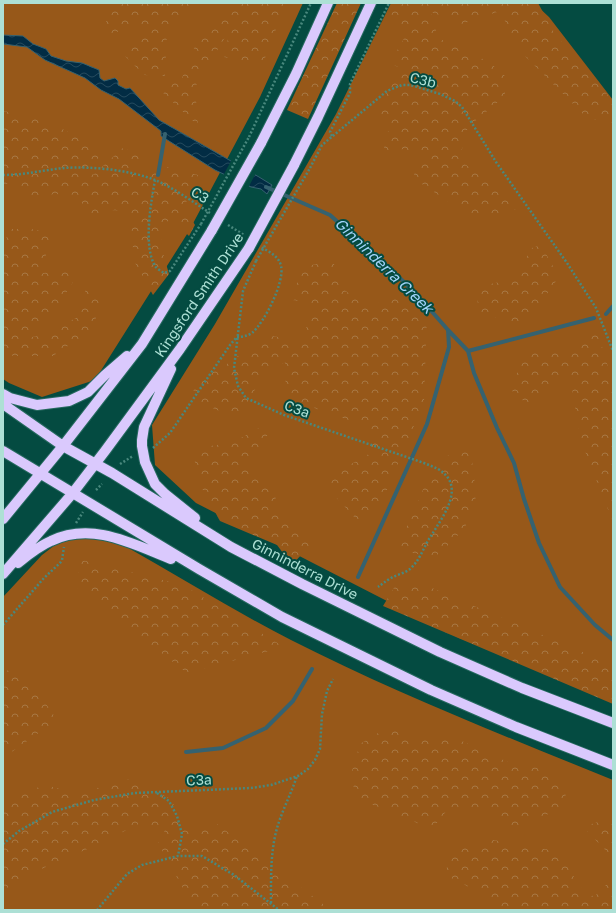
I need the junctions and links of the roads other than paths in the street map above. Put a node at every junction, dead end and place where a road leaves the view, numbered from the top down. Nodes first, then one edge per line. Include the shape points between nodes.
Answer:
1 (328, 3) edge
2 (370, 3) edge
3 (142, 344) junction
4 (180, 349) junction
5 (3, 394) edge
6 (3, 404) edge
7 (63, 446) junction
8 (3, 451) edge
9 (94, 463) junction
10 (40, 474) junction
11 (72, 494) junction
12 (3, 519) edge
13 (232, 547) junction
14 (199, 570) junction
15 (3, 574) edge
16 (613, 724) edge
17 (613, 765) edge

1 - 3 main road, Kingsford Smith Drive, bridge via 261,144
2 - 4 main road, Kingsford Smith Drive, bridge via 294,165 249,243
3 - 5 main road via 88,392 69,401 37,405
3 - 7 main road, Kingsford Smith Drive
4 - 9 main road, Kingsford Smith Drive
4 - 13 main road via 144,427 142,440 145,462 155,484 164,494
6 - 7 main road, Ginninderra Drive
7 - 9 main road, Ginninderra Drive
7 - 10 main road, Kingsford Smith Drive
8 - 10 main road
9 - 11 main road, Kingsford Smith Drive
9 - 13 main road, Ginninderra Drive
10 - 11 main road
10 - 12 main road, Kingsford Smith Drive
11 - 14 main road
11 - 15 main road, Kingsford Smith Drive
13 - 16 main road, Ginninderra Drive via 440,652
14 - 15 main road via 119,537 85,532 52,540
14 - 17 main road via 282,617 431,690

